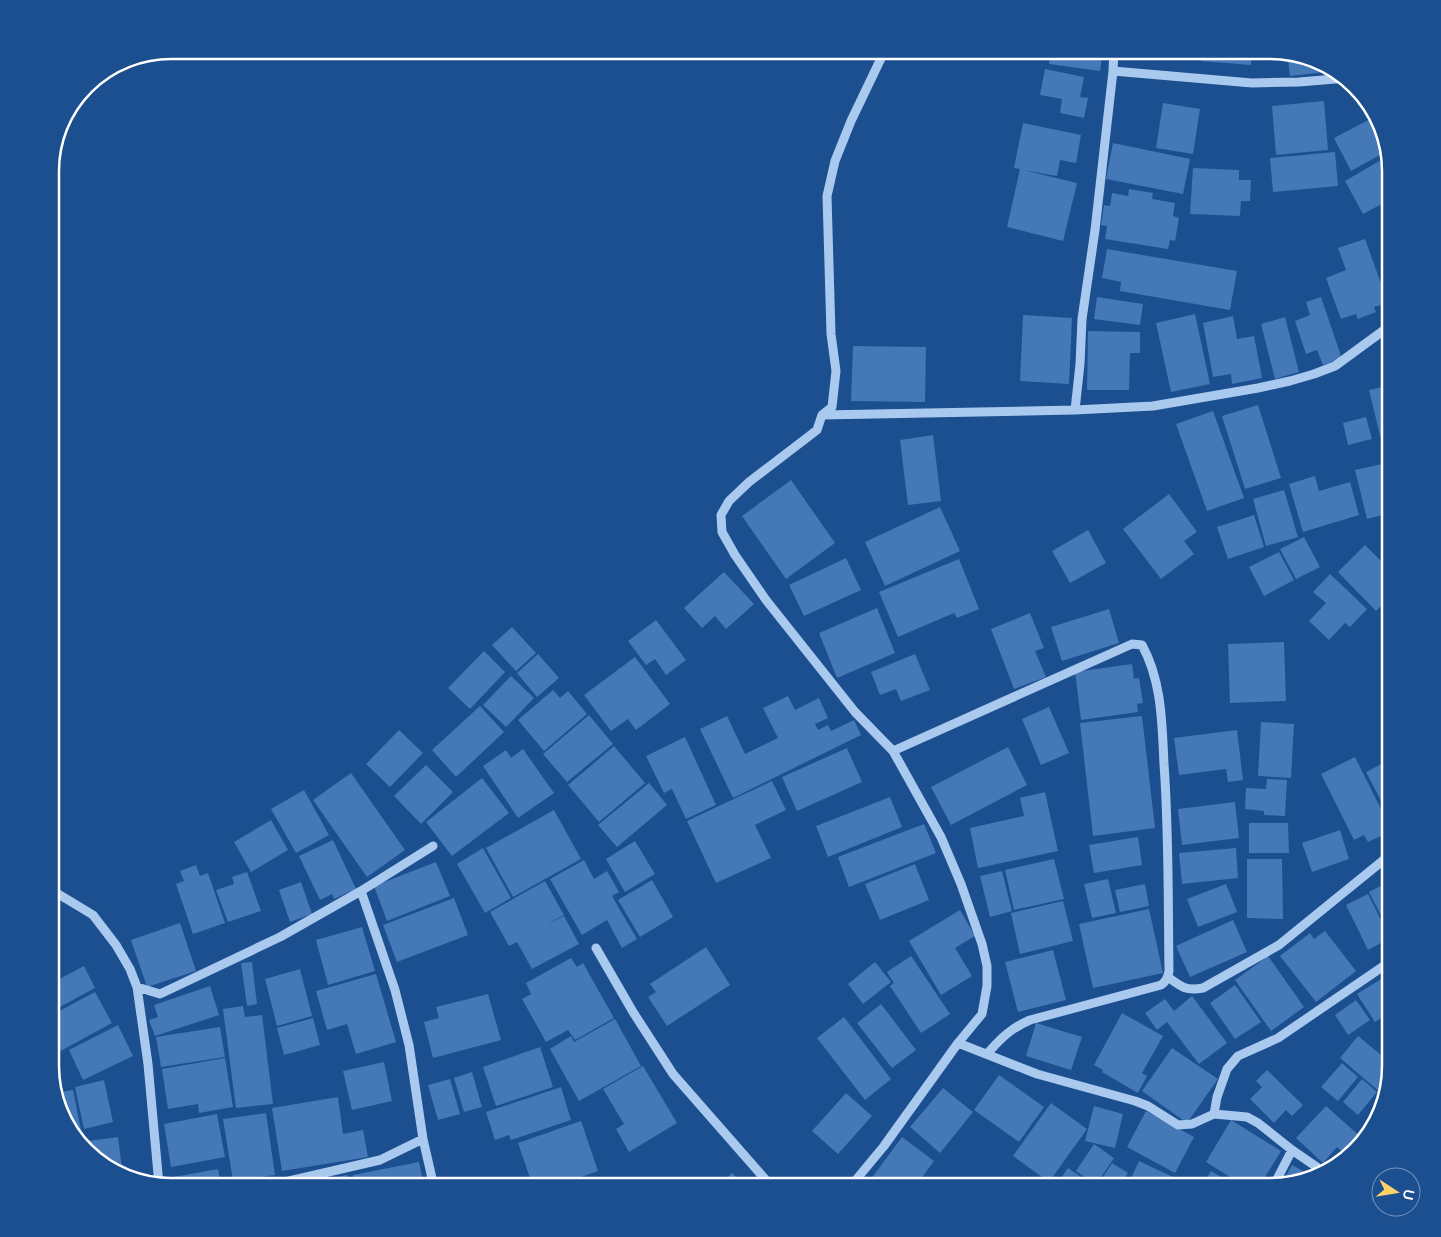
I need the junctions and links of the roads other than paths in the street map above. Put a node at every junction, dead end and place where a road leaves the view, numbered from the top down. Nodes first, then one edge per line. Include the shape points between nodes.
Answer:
1 (881, 59) edge
2 (1114, 59) edge
3 (1113, 71) junction
4 (1333, 79) edge
5 (1382, 332) edge
6 (1075, 410) junction
7 (822, 416) junction
8 (893, 751) junction
9 (433, 846) dead end
10 (1382, 861) edge
11 (361, 891) junction
12 (59, 894) edge
13 (596, 948) dead end
14 (1382, 967) edge
15 (1168, 977) junction
16 (137, 987) junction
17 (958, 1043) junction
18 (987, 1054) junction
19 (1214, 1114) junction
20 (423, 1139) junction
21 (1292, 1150) junction
22 (1318, 1168) edge
23 (157, 1177) edge
24 (302, 1178) edge
25 (432, 1178) edge
26 (764, 1178) edge
27 (857, 1178) edge
28 (1276, 1178) edge

1 - 7 street via 834,161 827,196 831,334 836,370 832,407
2 - 3 street
3 - 4 street via 1252,83
3 - 6 street via 1082,319
5 - 6 street via 1335,366 1290,382 1153,406
6 - 7 street
7 - 8 street via 817,430 729,501 721,515 722,532 766,600 855,712
8 - 15 street via 1125,646 1142,645 1156,677 1162,728 1167,814
8 - 17 street via 941,837 979,935 987,966 982,1014
9 - 11 street
10 - 15 street via 1280,945 1203,988 1192,990
11 - 16 street via 280,938 160,994
11 - 20 street via 395,990 409,1046
12 - 16 street via 93,915 116,945
13 - 26 street via 673,1074
14 - 19 street via 1278,1038 1238,1056 1227,1070
15 - 18 street via 1161,985 1030,1020 1004,1035
16 - 23 street via 148,1064
17 - 18 street
17 - 27 street
18 - 19 street via 1037,1074 1136,1101 1178,1125 1192,1124
19 - 21 street via 1247,1117
20 - 24 street via 380,1160
20 - 25 street
21 - 22 street
21 - 28 street

